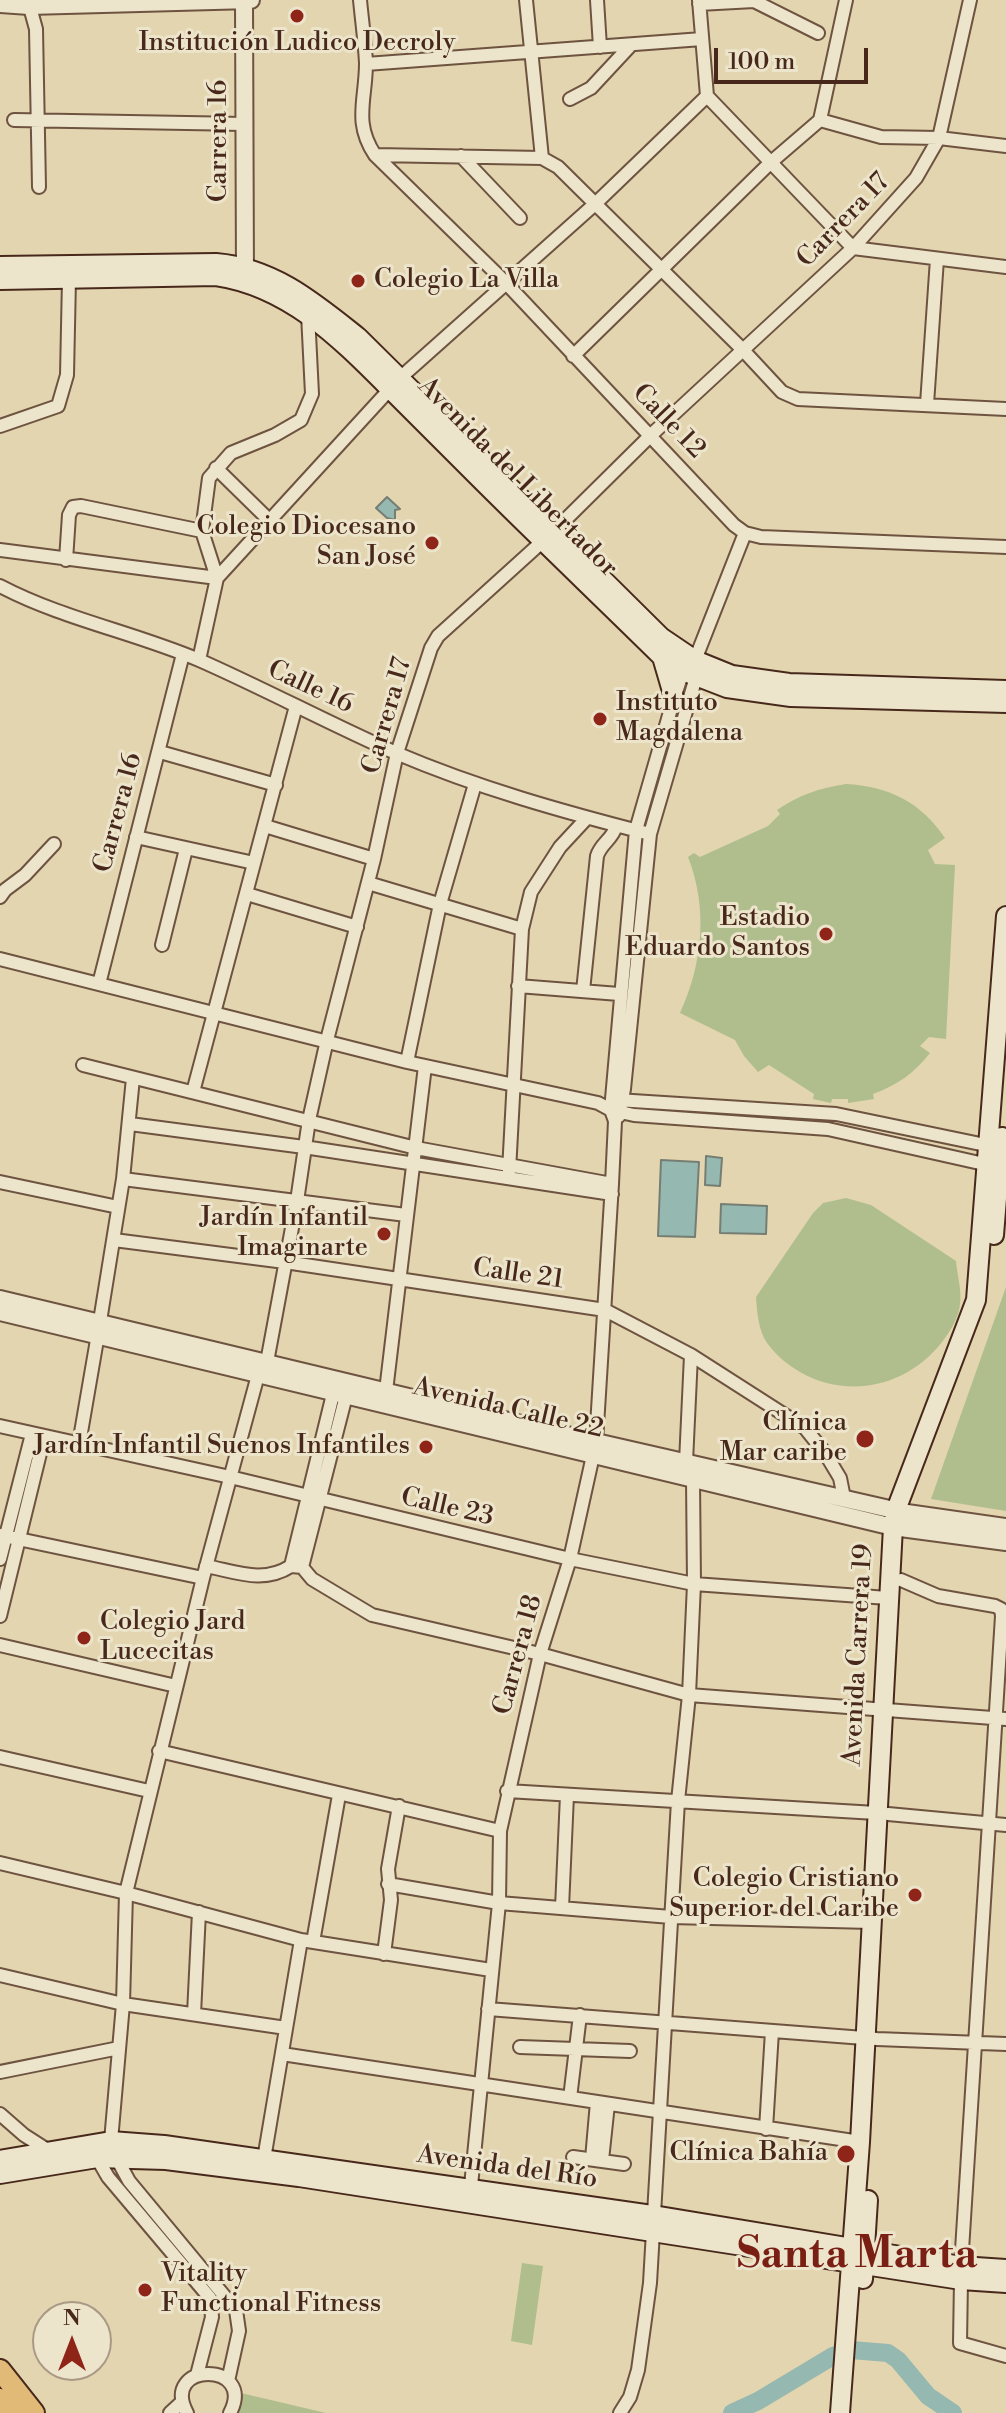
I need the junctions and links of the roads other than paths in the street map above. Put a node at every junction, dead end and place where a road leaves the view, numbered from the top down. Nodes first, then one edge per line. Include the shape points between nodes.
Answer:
1 (360, 0) edge
2 (526, 0) edge
3 (597, 0) edge
4 (846, 0) edge
5 (970, 0) edge
6 (246, 1) edge
7 (699, 2) edge
8 (29, 3) edge
9 (0, 4) edge
10 (818, 33) dead end
11 (702, 39) junction
12 (631, 45) junction
13 (600, 47) junction
14 (531, 53) junction
15 (366, 64) junction
16 (707, 96) junction
17 (570, 99) dead end
18 (14, 120) dead end
19 (820, 120) junction
20 (39, 122) junction
21 (244, 124) junction
22 (939, 138) junction
23 (1006, 146) edge
24 (375, 155) junction
25 (461, 156) junction
26 (542, 158) junction
27 (770, 163) junction
28 (39, 187) dead end
29 (595, 204) junction
30 (520, 218) dead end
31 (853, 248) junction
32 (937, 259) junction
33 (0, 266) edge
34 (1006, 267) edge
35 (663, 270) junction
36 (245, 273) junction
37 (69, 279) junction
38 (0, 280) edge
39 (505, 282) junction
40 (308, 314) junction
41 (742, 349) junction
42 (573, 356) junction
43 (395, 384) junction
44 (927, 404) junction
45 (1006, 409) edge
46 (0, 426) edge
47 (651, 435) junction
48 (216, 468) junction
49 (270, 521) junction
50 (202, 531) junction
51 (745, 533) junction
52 (548, 536) junction
53 (1006, 547) edge
54 (0, 550) edge
55 (66, 560) junction
56 (217, 578) junction
57 (0, 586) edge
58 (183, 654) junction
59 (662, 657) junction
60 (199, 660) junction
61 (691, 669) junction
62 (1006, 690) edge
63 (674, 698) junction
64 (1006, 703) edge
65 (296, 706) junction
66 (160, 752) junction
67 (397, 753) junction
68 (475, 784) junction
69 (276, 785) junction
70 (586, 819) junction
71 (265, 826) junction
72 (616, 826) junction
73 (636, 830) junction
74 (650, 834) junction
75 (136, 837) junction
76 (54, 844) dead end
77 (186, 849) junction
78 (374, 859) junction
79 (254, 863) junction
80 (368, 883) junction
81 (247, 894) junction
82 (0, 897) edge
83 (440, 904) junction
84 (1006, 916) edge
85 (357, 927) junction
86 (522, 929) junction
87 (162, 945) dead end
88 (0, 959) edge
89 (99, 984) junction
90 (518, 986) junction
91 (583, 991) junction
92 (619, 994) junction
93 (214, 1013) junction
94 (327, 1040) junction
95 (407, 1062) junction
96 (83, 1065) dead end
97 (425, 1066) junction
98 (133, 1078) junction
99 (515, 1084) junction
100 (1006, 1086) edge
101 (193, 1092) junction
102 (616, 1109) junction
103 (309, 1120) junction
104 (130, 1124) junction
105 (304, 1147) junction
106 (416, 1148) junction
107 (995, 1157) junction
108 (414, 1164) junction
109 (510, 1164) junction
110 (509, 1178) junction
111 (123, 1179) junction
112 (0, 1182) edge
113 (612, 1189) junction
114 (297, 1201) junction
115 (118, 1207) junction
116 (406, 1215) junction
117 (114, 1240) junction
118 (285, 1262) junction
119 (398, 1281) junction
120 (0, 1299) edge
121 (605, 1310) junction
122 (0, 1312) edge
123 (99, 1328) junction
124 (691, 1355) junction
125 (262, 1369) junction
126 (341, 1387) junction
127 (386, 1391) junction
128 (0, 1426) edge
129 (38, 1435) junction
130 (79, 1444) junction
131 (595, 1448) junction
132 (686, 1462) junction
133 (230, 1477) junction
134 (693, 1479) junction
135 (312, 1498) junction
136 (844, 1498) junction
137 (900, 1520) junction
138 (1006, 1527) edge
139 (8, 1536) edge
140 (1006, 1542) edge
141 (0, 1559) edge
142 (570, 1559) junction
143 (297, 1566) junction
144 (204, 1572) junction
145 (901, 1580) junction
146 (694, 1584) junction
147 (888, 1598) junction
148 (0, 1616) edge
149 (0, 1645) edge
150 (540, 1654) junction
151 (176, 1686) junction
152 (689, 1695) junction
153 (888, 1709) junction
154 (1001, 1718) edge
155 (159, 1751) junction
156 (0, 1757) edge
157 (149, 1791) junction
158 (507, 1791) junction
159 (339, 1795) junction
160 (567, 1795) junction
161 (678, 1801) junction
162 (399, 1806) junction
163 (882, 1813) junction
164 (989, 1825) junction
165 (1006, 1825) edge
166 (500, 1831) junction
167 (0, 1863) edge
168 (388, 1884) junction
169 (126, 1893) junction
170 (499, 1903) junction
171 (562, 1908) junction
172 (199, 1912) junction
173 (671, 1917) junction
174 (871, 1922) junction
175 (307, 1941) junction
176 (384, 1954) junction
177 (491, 1970) junction
178 (0, 1975) edge
179 (123, 2004) junction
180 (488, 2009) junction
181 (194, 2014) junction
182 (580, 2015) junction
183 (664, 2021) junction
184 (286, 2028) junction
185 (772, 2031) junction
186 (871, 2039) junction
187 (976, 2042) junction
188 (1006, 2044) edge
189 (520, 2047) dead end
190 (119, 2048) junction
191 (576, 2049) junction
192 (630, 2051) dead end
193 (282, 2054) junction
194 (0, 2072) edge
195 (481, 2086) junction
196 (570, 2098) junction
197 (602, 2103) junction
198 (662, 2112) junction
199 (0, 2114) edge
200 (766, 2129) junction
201 (860, 2142) junction
202 (49, 2151) junction
203 (108, 2152) junction
204 (573, 2157) dead end
205 (0, 2160) edge
206 (597, 2160) junction
207 (624, 2164) dead end
208 (263, 2166) junction
209 (0, 2174) edge
210 (470, 2196) junction
211 (652, 2223) junction
212 (858, 2255) junction
213 (1006, 2269) edge
214 (961, 2273) junction
215 (1006, 2283) edge
216 (1006, 2356) edge
217 (0, 2370) edge
218 (197, 2375) junction
219 (228, 2381) junction
220 (0, 2399) edge
221 (184, 2408) edge
222 (846, 2412) edge
223 (11, 2413) edge
224 (34, 2413) edge
225 (170, 2413) edge
226 (230, 2413) edge
227 (620, 2413) edge

1 - 15 street
2 - 14 street
3 - 13 street
4 - 19 street
5 - 22 street
6 - 8 street
6 - 21 street, Carrera 16
7 - 10 street via 754,1
7 - 11 street
8 - 9 street
8 - 20 street via 36,29
11 - 12 street
11 - 16 street
12 - 13 street
12 - 17 street via 591,88
13 - 14 street
14 - 15 street
14 - 26 street
15 - 24 street via 361,123
16 - 27 street
16 - 29 street
18 - 20 street
19 - 22 street via 881,137
19 - 27 street
20 - 21 street
20 - 28 street
21 - 36 street, Carrera 16
22 - 23 street
22 - 31 street, Carrera 17 via 916,178
24 - 25 street
24 - 39 street, Calle 12
25 - 26 street
25 - 30 street
26 - 29 street
27 - 31 street
27 - 35 street
29 - 35 street
29 - 39 street
31 - 32 street
31 - 41 street, Carrera 17
32 - 34 street
32 - 44 street
33 - 36 main road, Avenida del Libertador via 216,263
35 - 41 street
35 - 42 street
36 - 37 main road, Avenida del Libertador
36 - 40 main road, Avenida del Libertador
36 - 43 main road, Avenida del Libertador via 275,279 316,304 358,337
37 - 38 main road, Avenida del Libertador
37 - 46 street via 67,375 58,406
39 - 42 street, Calle 12
39 - 43 street
40 - 43 main road, Avenida del Libertador
40 - 48 street via 312,394 301,420 231,453
41 - 44 street via 782,392 798,399
41 - 47 street, Carrera 17
42 - 47 street, Calle 12
43 - 49 street
43 - 52 main road, Avenida del Libertador
44 - 45 street
47 - 51 street, Calle 12
47 - 52 street, Carrera 17
48 - 49 street
48 - 50 street via 209,478
49 - 56 street
50 - 55 street via 73,507
50 - 56 street
51 - 53 street
51 - 61 street, Carrera 18
52 - 59 main road, Avenida del Libertador
52 - 61 main road, Avenida del Libertador
52 - 67 street, Carrera 17 via 438,636
54 - 55 street
55 - 56 street
56 - 60 street
57 - 58 street, Calle 16 via 33,604
58 - 60 street, Calle 16
58 - 66 street, Carrera 16
59 - 61 main road, Avenida del Libertador
59 - 63 main road
60 - 65 street, Calle 16
61 - 62 main road, Avenida del Libertador via 789,683
61 - 63 street, Carrera 18
61 - 64 main road, Avenida del Libertador via 727,688 791,697
61 - 74 street, Carrera 18
63 - 73 street, Carrera 18
65 - 67 street, Calle 16
65 - 69 street
66 - 69 street
66 - 75 street, Carrera 16
67 - 68 street, Calle 16
67 - 78 street, Carrera 17
68 - 70 street, Calle 16
68 - 83 street
69 - 71 street
70 - 72 street, Calle 16
70 - 86 street via 531,892
71 - 78 street
71 - 79 street
72 - 73 street, Calle 16
72 - 91 street via 597,856
73 - 74 street, Calle 16
73 - 92 street, Carrera 18
74 - 102 street, Carrera 18
75 - 77 street
75 - 89 street, Carrera 16
76 - 82 street
77 - 79 street
77 - 87 street
78 - 80 street, Carrera 17
79 - 81 street
80 - 83 street
80 - 85 street, Carrera 17
81 - 85 street
81 - 93 street
83 - 86 street
83 - 95 street
84 - 107 main road, Avenida Carrera 19
85 - 94 street, Carrera 17
86 - 90 street
88 - 89 street
89 - 93 street
90 - 91 street
90 - 99 street
91 - 92 street
92 - 102 street, Carrera 18
93 - 94 street
93 - 101 street
94 - 95 street
94 - 103 street, Carrera 17
95 - 97 street
96 - 98 street
97 - 99 street
97 - 106 street
98 - 101 street
98 - 104 street
99 - 102 street
99 - 109 street
100 - 107 main road, Avenida Carrera 19
101 - 103 street
102 - 107 street via 634,1115 828,1129
102 - 107 street via 836,1114
102 - 113 street, Carrera 18
103 - 105 street, Carrera 17
103 - 106 street
104 - 105 street
104 - 111 street
105 - 108 street
105 - 114 street, Carrera 17
106 - 108 street
106 - 109 street
107 - 137 main road, Avenida Carrera 19 via 976,1300
108 - 110 street
108 - 116 street
109 - 110 street
109 - 113 street
110 - 113 street
111 - 114 street
111 - 115 street
112 - 115 street
113 - 121 street, Carrera 18
114 - 116 street
114 - 118 street, Carrera 17
115 - 117 street
116 - 119 street
117 - 118 street, Calle 21
117 - 123 street
118 - 119 street, Calle 21
118 - 125 street, Carrera 17
119 - 121 street, Calle 21
119 - 127 street
120 - 123 street, Avenida Calle 22
121 - 124 street, Calle 21
121 - 131 street, Carrera 18
122 - 123 street, Avenida Calle 22
123 - 125 street, Avenida Calle 22
123 - 130 street
124 - 132 street
124 - 136 street, Calle 21 via 805,1428 840,1478
125 - 126 street, Avenida Calle 22
125 - 133 street, Carrera 17
126 - 127 street, Avenida Calle 22
126 - 131 street, Avenida Calle 22
126 - 135 street
127 - 131 street, Avenida Calle 22
128 - 129 street, Calle 23
129 - 130 street, Calle 23
129 - 139 street
130 - 133 street, Calle 23
131 - 132 street, Avenida Calle 22
131 - 134 street, Avenida Calle 22
131 - 142 street, Carrera 18
132 - 136 street, Avenida Calle 22
133 - 135 street, Calle 23
133 - 144 street, Carrera 17
134 - 137 street, Avenida Calle 22
134 - 146 street
135 - 142 street, Calle 23
135 - 143 street
136 - 137 street, Avenida Calle 22
137 - 138 street, Avenida Calle 22
137 - 140 street, Avenida Calle 22
137 - 145 main road, Avenida Carrera 19
137 - 147 main road, Avenida Carrera 19
139 - 141 street
139 - 144 street
139 - 148 street
142 - 146 street, Calle 23
142 - 150 street, Carrera 18
143 - 144 street via 262,1577
143 - 150 street via 372,1615
144 - 151 street, Carrera 17
145 - 153 main road, Avenida Carrera 19
145 - 154 street via 938,1596 1001,1609
146 - 147 street, Calle 23
146 - 152 street
147 - 153 main road, Avenida Carrera 19
149 - 151 street
150 - 152 street
150 - 158 street, Carrera 18
151 - 155 street, Carrera 17
152 - 153 street
152 - 161 street
153 - 154 street
153 - 163 main road, Avenida Carrera 19
154 - 164 street
155 - 157 street, Carrera 17
155 - 159 street
156 - 157 street
157 - 169 street, Carrera 17
158 - 160 street
158 - 166 street, Carrera 18
159 - 162 street
159 - 175 street
160 - 161 street
160 - 171 street
161 - 163 street
161 - 173 street
162 - 166 street
162 - 168 street
163 - 164 street
163 - 174 main road, Avenida Carrera 19
163 - 186 main road, Avenida Carrera 19
164 - 165 street
164 - 187 street
166 - 170 street, Carrera 18
167 - 169 street
168 - 170 street
168 - 176 street
169 - 172 street
169 - 179 street, Carrera 17
170 - 171 street
170 - 177 street, Carrera 18
171 - 173 street
172 - 175 street
172 - 181 street
173 - 174 street
173 - 183 street
174 - 186 main road, Avenida Carrera 19
175 - 176 street
175 - 184 street
176 - 177 street
177 - 180 street, Carrera 18
178 - 179 street
179 - 181 street
179 - 190 street, Carrera 17
180 - 182 street
180 - 195 street, Carrera 18
181 - 184 street
182 - 183 street
182 - 191 street
183 - 185 street
183 - 198 street
184 - 193 street
185 - 186 street
185 - 200 street
186 - 187 street
186 - 201 main road, Avenida Carrera 19
186 - 212 main road, Avenida Carrera 19
187 - 188 street
187 - 214 street
189 - 191 street
190 - 194 street
190 - 203 street, Carrera 17
191 - 192 street
191 - 196 street
193 - 195 street
193 - 208 street
195 - 196 street
195 - 210 street, Carrera 18
196 - 197 street
197 - 198 street
197 - 206 street
198 - 200 street
198 - 211 street
199 - 202 street
200 - 201 street
201 - 212 main road, Avenida Carrera 19
202 - 203 main road, Avenida del Río
202 - 205 main road, Avenida del Río
203 - 208 main road, Avenida del Río
203 - 209 main road, Avenida del Río
203 - 218 street via 108,2177 210,2298 212,2317
203 - 219 street via 236,2310 239,2331
204 - 206 street
206 - 207 street
208 - 210 main road, Avenida del Río
210 - 211 main road, Avenida del Río
211 - 212 main road, Avenida del Río
211 - 227 street via 638,2370
212 - 214 main road, Avenida del Río
212 - 222 main road, Avenida Carrera 19
213 - 214 main road, Avenida del Río
214 - 215 main road, Avenida del Río
214 - 216 street via 960,2343
217 - 224 main road
218 - 219 street via 213,2373
218 - 221 street via 185,2386
219 - 226 street via 234,2394
220 - 223 main road
221 - 225 street

